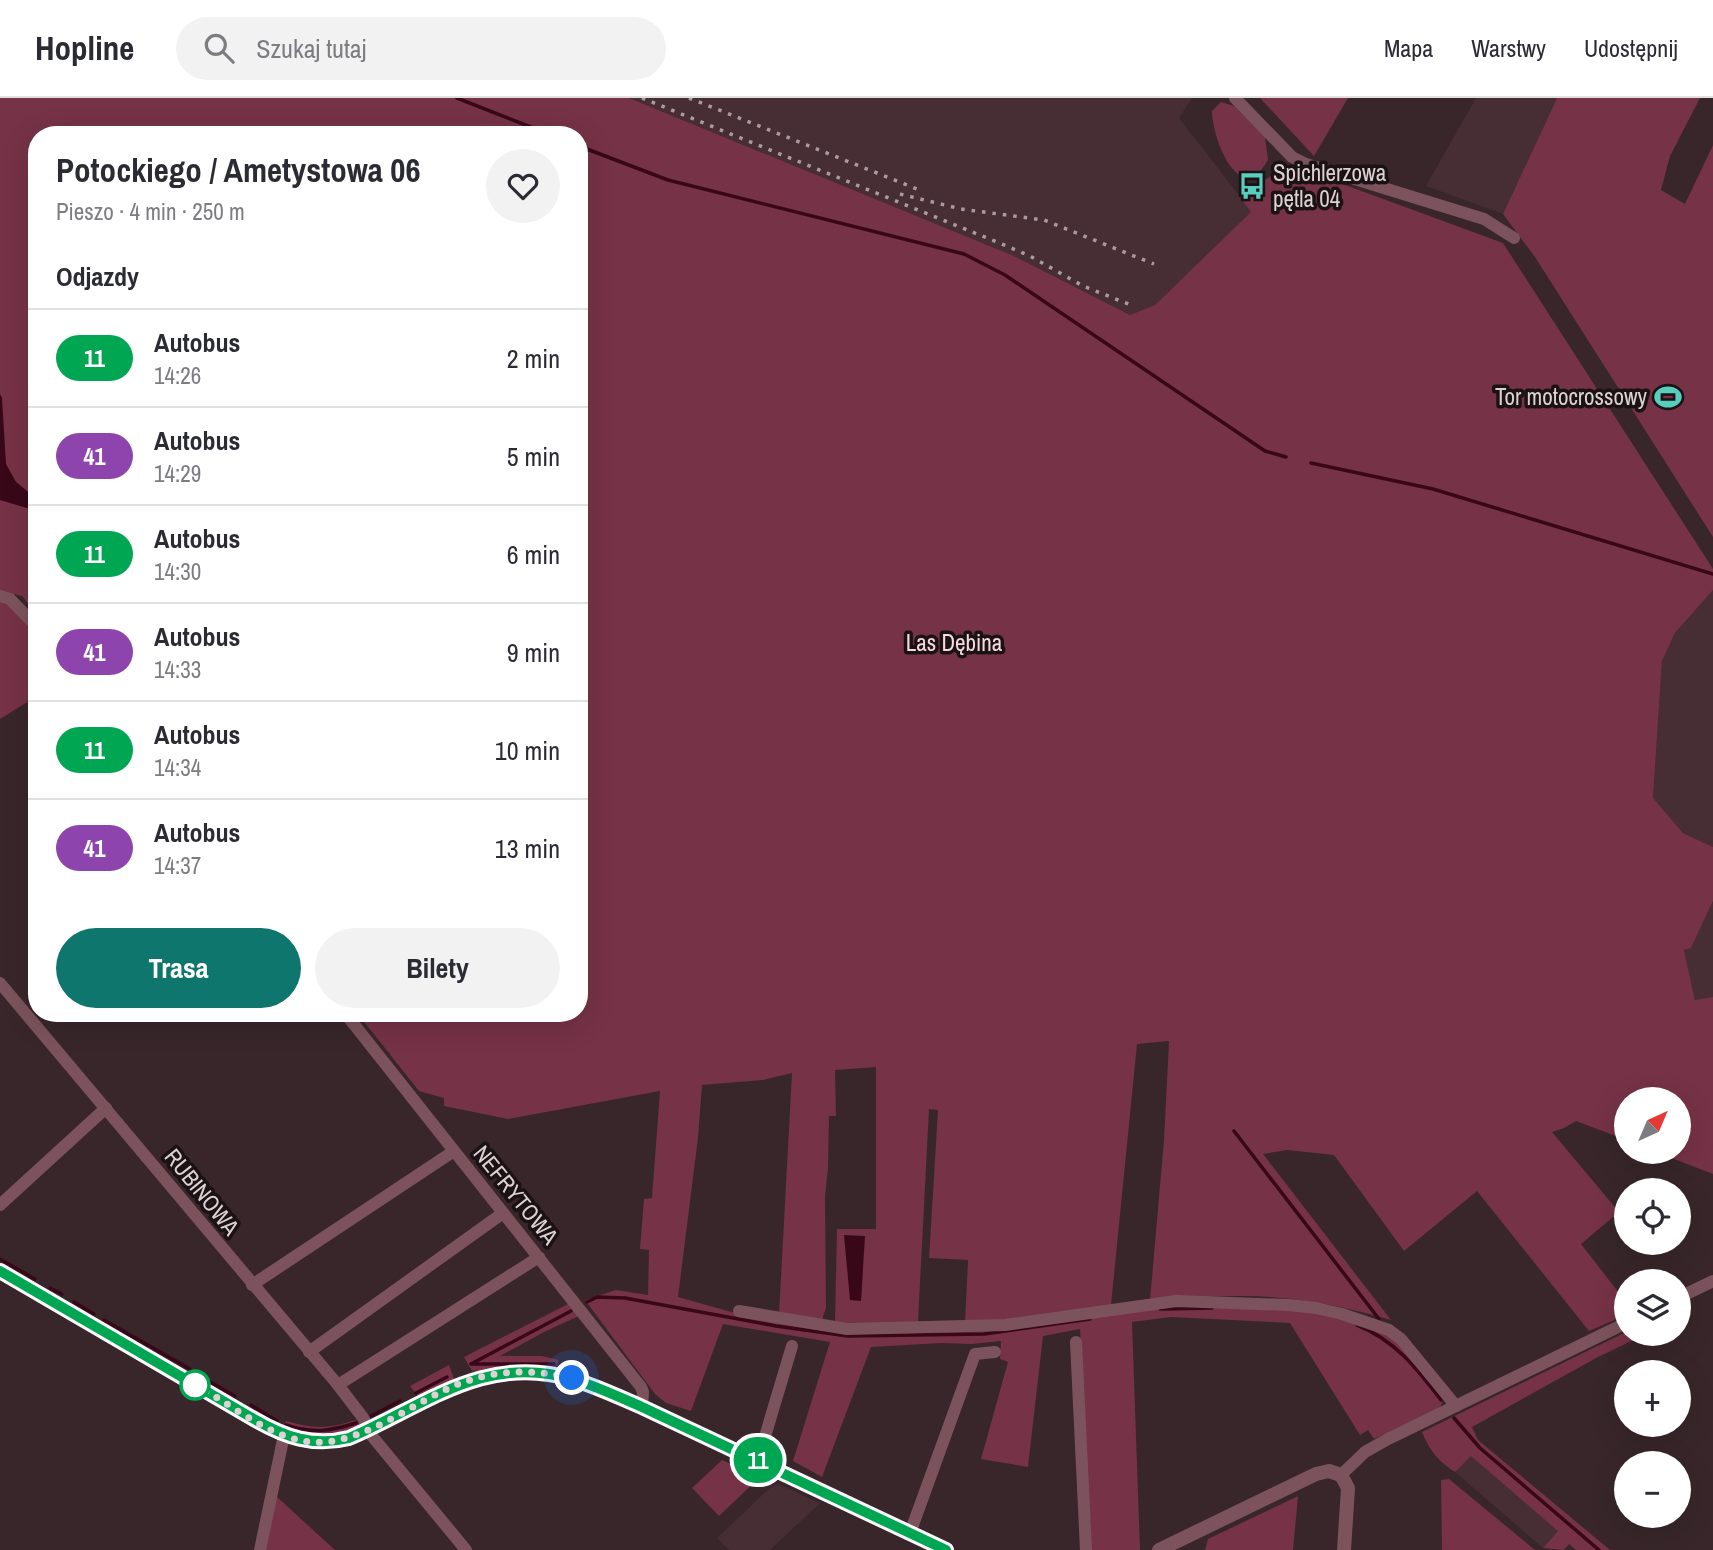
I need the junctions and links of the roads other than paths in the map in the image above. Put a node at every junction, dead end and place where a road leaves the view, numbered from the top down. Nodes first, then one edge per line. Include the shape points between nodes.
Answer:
1 (1235, 98) edge
2 (1514, 238) dead end
3 (0, 596) edge
4 (28, 618) edge
5 (0, 983) edge
6 (28, 1016) edge
7 (33, 1022) edge
8 (352, 1022) edge
9 (106, 1108) junction
10 (454, 1151) junction
11 (0, 1205) edge
12 (503, 1213) junction
13 (539, 1257) junction
14 (0, 1270) edge
15 (1713, 1281) edge
16 (252, 1285) junction
17 (1691, 1292) edge
18 (739, 1311) dead end
19 (1614, 1329) edge
20 (1076, 1342) dead end
21 (792, 1346) dead end
22 (309, 1352) junction
23 (995, 1352) dead end
24 (338, 1385) junction
25 (1456, 1406) junction
26 (642, 1407) junction
27 (367, 1430) junction
28 (284, 1435) junction
29 (758, 1460) junction
30 (1341, 1475) junction
31 (910, 1533) junction
32 (260, 1550) edge
33 (466, 1550) edge
34 (946, 1550) edge
35 (1086, 1550) edge
36 (1159, 1550) edge
37 (1344, 1550) edge

1 - 2 street via 1292,157 1484,219
3 - 4 street via 10,599
5 - 6 street, RUBINOWA
7 - 9 street, RUBINOWA
8 - 10 street, NEFRYTOWA
9 - 11 street
9 - 16 street, RUBINOWA
10 - 12 street, NEFRYTOWA
10 - 16 street
12 - 13 street, NEFRYTOWA
12 - 22 street
13 - 24 street
13 - 26 street, NEFRYTOWA via 641,1387
14 - 28 street
15 - 17 street
16 - 22 street, RUBINOWA
18 - 25 street via 847,1329 1005,1325 1176,1301 1316,1308 1389,1330
19 - 25 street
20 - 35 street
21 - 29 street
22 - 24 street, RUBINOWA
23 - 31 street via 975,1354
24 - 27 street, RUBINOWA via 359,1411
25 - 30 street via 1365,1452
26 - 27 street via 572,1378 512,1372 452,1387
26 - 29 street
27 - 28 street via 328,1441
27 - 33 street, RUBINOWA
28 - 32 street
29 - 31 street
30 - 36 street via 1329,1471 1316,1474
30 - 37 street via 1348,1488
31 - 34 street

